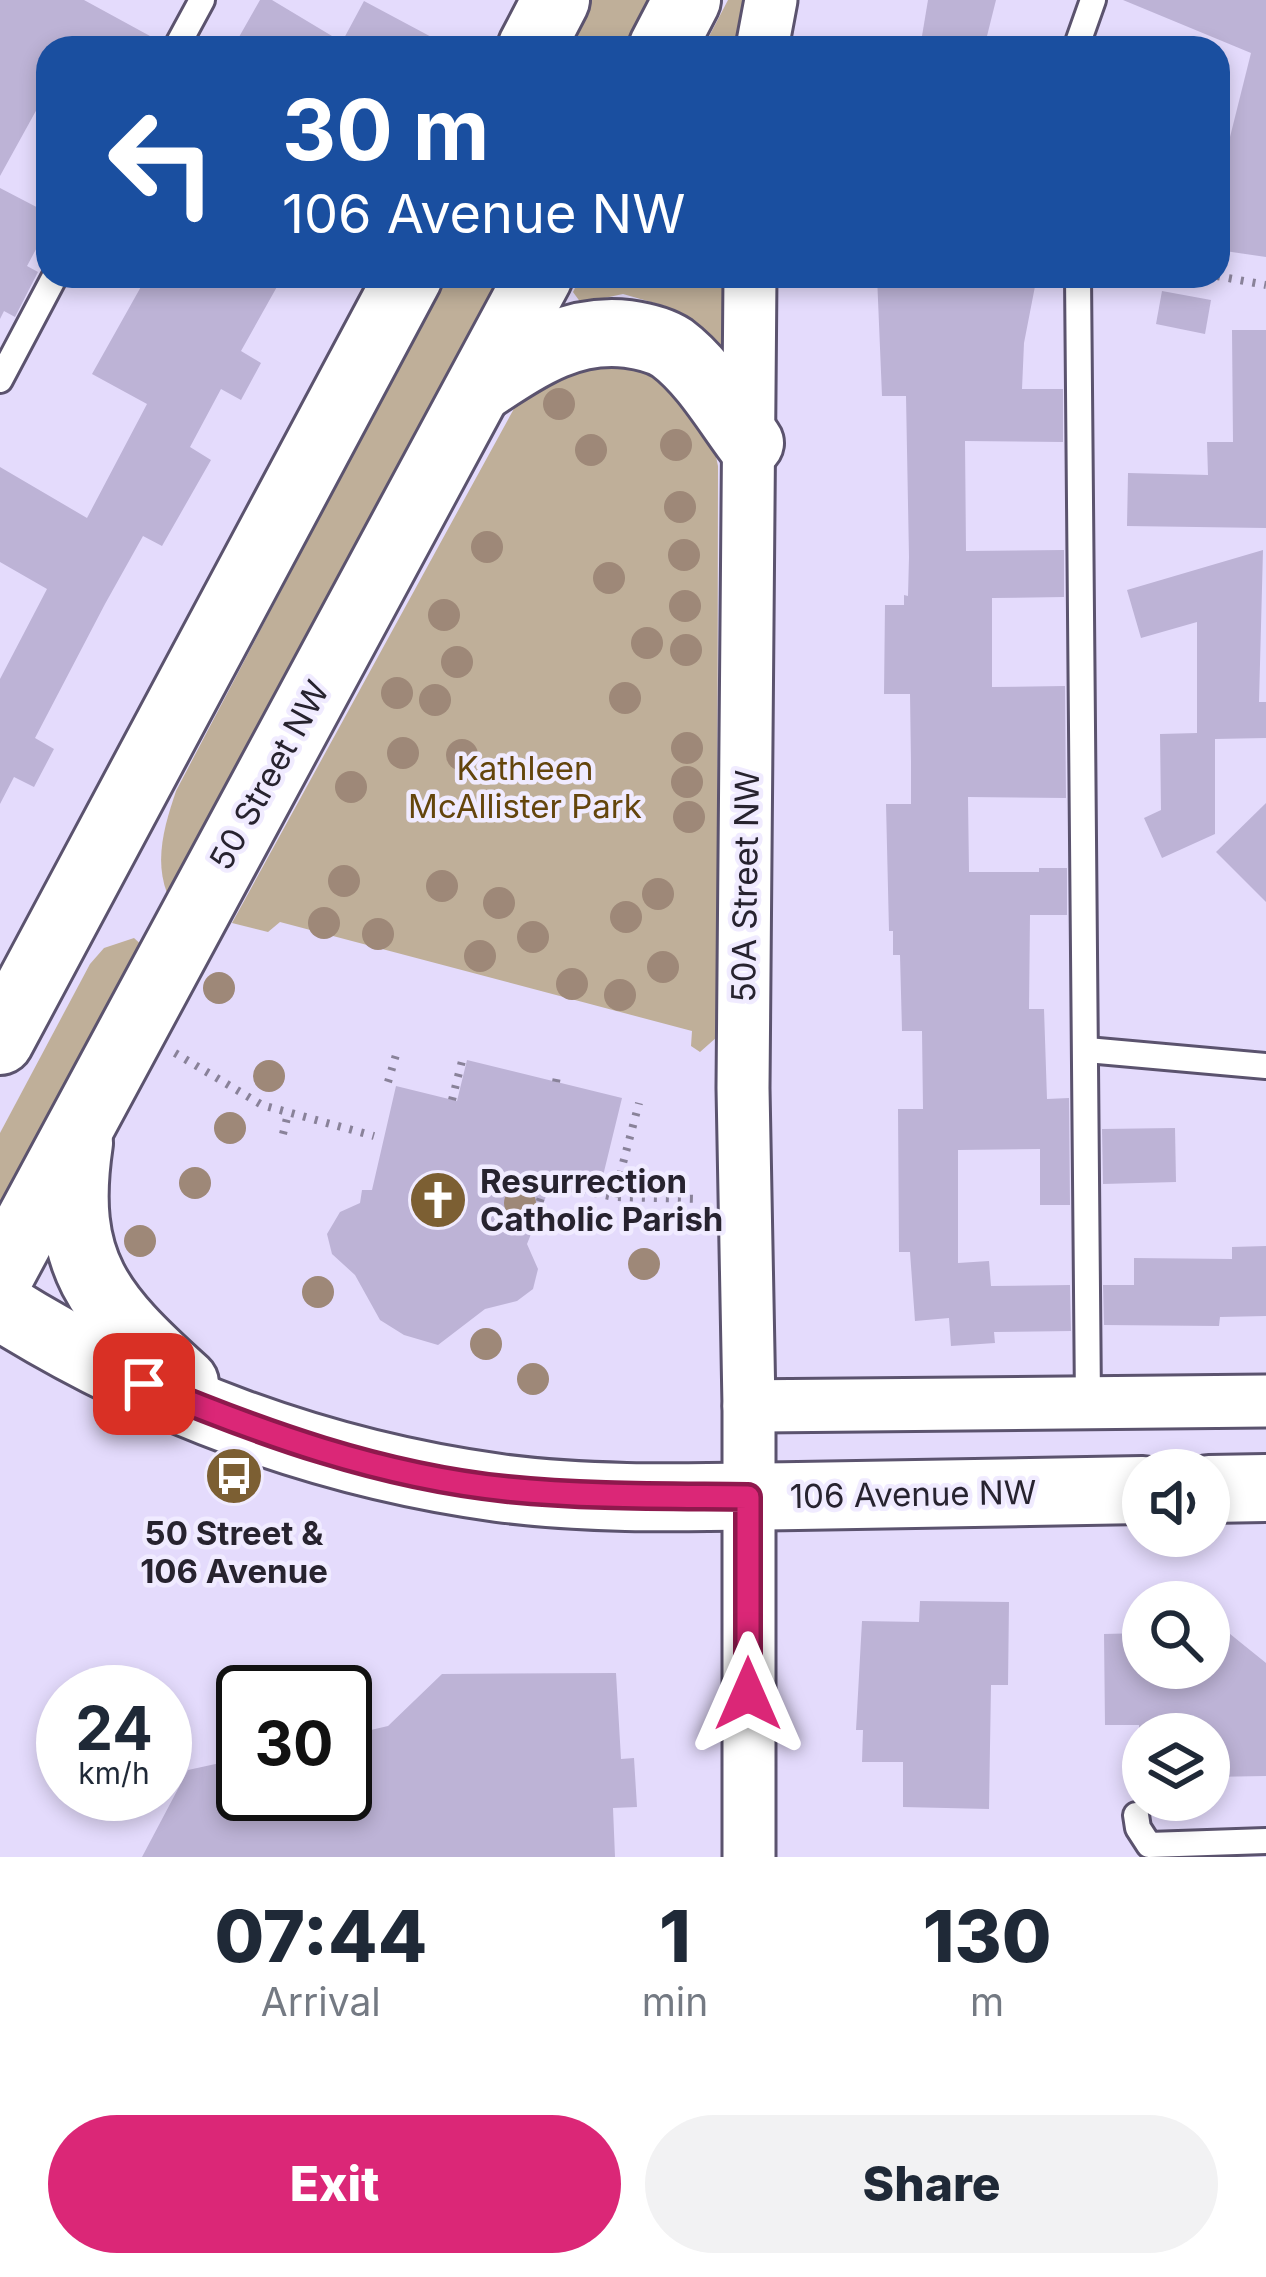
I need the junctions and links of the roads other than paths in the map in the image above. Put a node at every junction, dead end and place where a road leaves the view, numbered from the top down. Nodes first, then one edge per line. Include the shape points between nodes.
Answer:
1 (202, 0) edge
2 (556, 0) edge
3 (687, 0) edge
4 (771, 0) edge
5 (1093, 0) edge
6 (182, 36) edge
7 (537, 36) edge
8 (668, 36) edge
9 (764, 36) edge
10 (1080, 36) edge
11 (49, 288) edge
12 (403, 288) edge
13 (533, 288) edge
14 (750, 288) edge
15 (1078, 288) edge
16 (0, 380) edge
17 (479, 389) junction
18 (750, 442) junction
19 (0, 1041) edge
20 (1087, 1050) junction
21 (1266, 1066) edge
22 (83, 1115) junction
23 (0, 1276) edge
24 (0, 1306) edge
25 (1266, 1401) edge
26 (1088, 1403) junction
27 (749, 1406) junction
28 (224, 1418) junction
29 (1266, 1488) edge
30 (1230, 1489) edge
31 (1122, 1490) edge
32 (748, 1497) junction
33 (1137, 1821) edge
34 (1266, 1840) edge
35 (749, 1857) edge

1 - 6 lane
2 - 7 main road
3 - 8 main road
4 - 9 street
5 - 10 lane
11 - 16 lane
12 - 19 main road
13 - 17 main road, 50 Street NW
14 - 18 street, 50A Street NW
15 - 20 lane
17 - 18 main road via 542,348 595,331 634,335 667,344 687,361
17 - 22 main road, 50 Street NW
18 - 27 street, 50A Street NW via 742,1088
20 - 21 lane
20 - 26 lane
22 - 23 main road, 50 Street NW
22 - 28 main road via 73,1208 88,1273 135,1337
24 - 28 main road, 106 Avenue NW
25 - 26 street
26 - 27 street
27 - 32 street, 50A Street NW
28 - 32 main road, 106 Avenue NW via 351,1460 503,1488
29 - 30 main road
31 - 32 main road, 106 Avenue NW
32 - 35 street, 50A Street NW
33 - 34 lane via 1150,1845

